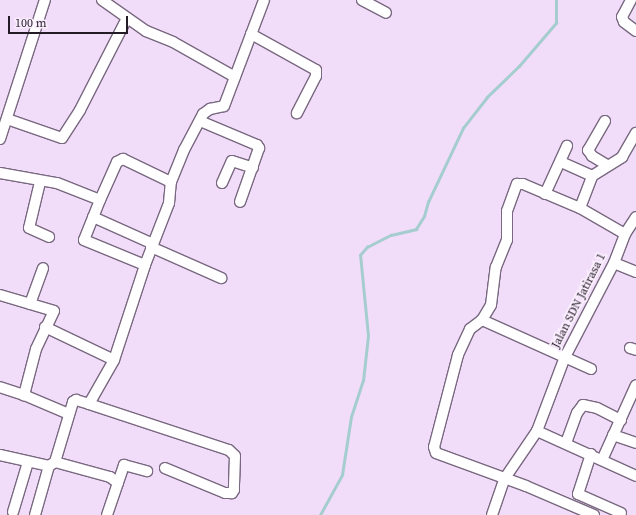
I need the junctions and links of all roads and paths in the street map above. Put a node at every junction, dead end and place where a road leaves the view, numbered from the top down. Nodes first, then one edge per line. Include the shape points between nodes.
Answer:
1 (45, 0) edge
2 (102, 0) edge
3 (264, 0) edge
4 (362, 0) edge
5 (631, 0) edge
6 (117, 4) edge
7 (386, 13) dead end
8 (127, 18) junction
9 (636, 30) edge
10 (251, 34) junction
11 (234, 78) junction
12 (297, 113) dead end
13 (7, 119) junction
14 (200, 121) junction
15 (605, 121) dead end
16 (636, 133) edge
17 (0, 139) edge
18 (567, 146) dead end
19 (561, 162) junction
20 (607, 165) junction
21 (252, 168) junction
22 (0, 173) edge
23 (592, 176) junction
24 (40, 182) junction
25 (171, 182) junction
26 (222, 183) dead end
27 (545, 194) junction
28 (100, 200) junction
29 (240, 202) dead end
30 (580, 208) junction
31 (93, 216) junction
32 (636, 217) edge
33 (625, 234) junction
34 (49, 236) dead end
35 (152, 246) junction
36 (614, 263) junction
37 (145, 265) junction
38 (43, 268) dead end
39 (636, 272) edge
40 (221, 278) dead end
41 (0, 295) edge
42 (30, 304) junction
43 (482, 320) junction
44 (45, 327) junction
45 (565, 357) junction
46 (114, 360) junction
47 (590, 368) dead end
48 (636, 385) edge
49 (0, 387) edge
50 (24, 395) junction
51 (89, 404) junction
52 (69, 414) junction
53 (621, 420) junction
54 (537, 431) junction
55 (613, 435) junction
56 (566, 443) junction
57 (636, 443) edge
58 (591, 454) junction
59 (0, 455) edge
60 (602, 460) junction
61 (28, 462) junction
62 (52, 464) junction
63 (165, 468) dead end
64 (148, 471) dead end
65 (636, 476) edge
66 (505, 478) junction
67 (118, 483) junction
68 (13, 512) dead end
69 (621, 513) dead end
70 (35, 515) edge
71 (108, 515) edge
72 (492, 515) edge
73 (594, 515) edge

1 - 13 street
2 - 6 street
3 - 10 street
4 - 7 street
5 - 9 street via 622,17 624,22
6 - 8 street
8 - 11 street via 146,31 173,42
8 - 13 street via 80,110 62,138
10 - 11 street
10 - 12 street via 316,70 316,76
11 - 14 street via 224,106 210,109 203,114
13 - 17 street
14 - 21 street via 257,145 259,148
14 - 25 street
15 - 20 street via 588,150 592,156
16 - 20 street via 622,157
18 - 19 street
19 - 23 street
19 - 27 street
20 - 23 street
21 - 26 street via 232,161
21 - 29 street
22 - 24 street
23 - 30 street
24 - 28 street via 57,183
24 - 34 street via 29,228
25 - 28 street via 123,159 117,162
25 - 35 street via 170,203
27 - 30 street
27 - 43 street via 523,184 517,184 506,211 507,240 496,267 491,306
28 - 31 street
30 - 33 street
31 - 35 street
31 - 37 street via 84,240
32 - 33 street, Jalan SDN Jatirasa 1
33 - 36 street, Jalan SDN Jatirasa 1
35 - 37 street
35 - 40 street
36 - 39 street
36 - 45 street, Jalan SDN Jatirasa 1
37 - 46 street
38 - 42 street
41 - 42 street
42 - 44 street via 54,310
43 - 45 street
43 - 66 street via 470,329 458,355 434,450
44 - 46 street
44 - 50 street via 36,349
45 - 47 street
45 - 54 street, Jalan SDN Jatirasa 1
46 - 51 street
48 - 53 street
49 - 50 street
50 - 52 street
51 - 52 street via 76,400
51 - 63 street via 229,450 234,456 234,490 232,493 225,493
52 - 62 street
53 - 55 street
53 - 56 street via 597,408 583,405 577,413
54 - 56 street
54 - 66 street, Jalan SDN Jatirasa 1
55 - 57 street
55 - 60 street
56 - 58 street
58 - 60 street
58 - 69 street via 578,494
59 - 61 street
60 - 65 street
61 - 62 street
61 - 68 street
62 - 67 street via 110,477
62 - 70 street
64 - 67 street via 124,465
66 - 72 street, Jalan SDN Jatirasa 1
66 - 73 street
67 - 71 street

